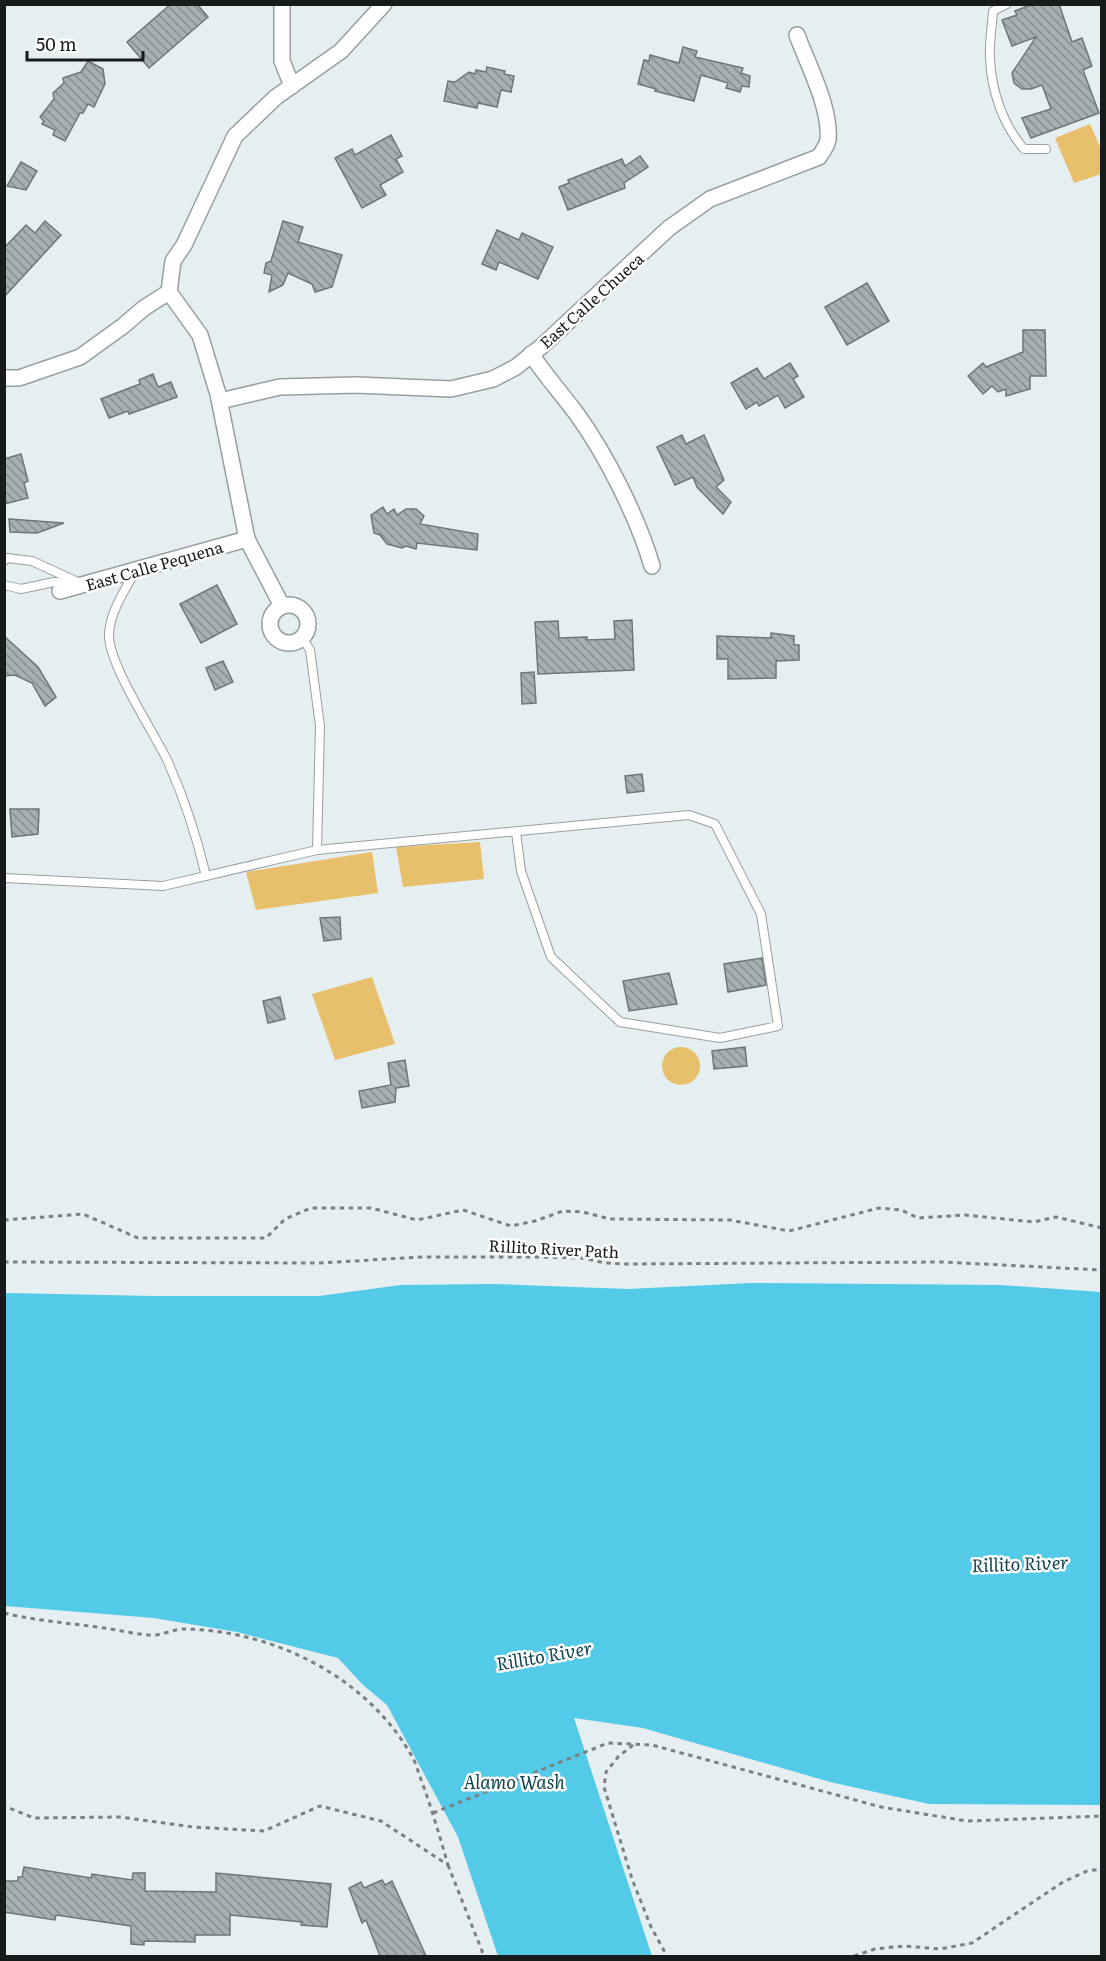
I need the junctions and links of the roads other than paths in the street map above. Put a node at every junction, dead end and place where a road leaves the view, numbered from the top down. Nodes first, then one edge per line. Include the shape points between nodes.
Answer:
1 (282, 4) edge
2 (384, 4) edge
3 (1007, 4) edge
4 (797, 35) dead end
5 (292, 86) junction
6 (1046, 149) dead end
7 (169, 292) junction
8 (531, 354) junction
9 (4, 378) edge
10 (220, 401) junction
11 (247, 539) junction
12 (4, 561) edge
13 (652, 566) dead end
14 (137, 569) junction
15 (83, 584) junction
16 (4, 585) edge
17 (60, 591) dead end
18 (282, 606) junction
19 (303, 639) junction
20 (516, 832) junction
21 (317, 850) junction
22 (206, 876) junction
23 (4, 878) edge

1 - 5 street via 282,61
2 - 5 street via 341,51
3 - 6 lane via 993,11 990,58 996,98 1015,139 1024,149
4 - 8 street, East Calle Chueca via 826,119 828,142 819,157 710,199 669,228
5 - 7 street via 235,136 173,261
7 - 9 street via 80,357 19,378
7 - 10 street via 200,336
8 - 10 street, East Calle Chueca via 493,379 452,389 280,387
8 - 13 street via 600,449 644,538
10 - 11 street
11 - 14 street, East Calle Pequena
11 - 18 street
12 - 15 lane via 32,561
14 - 15 street, East Calle Pequena
14 - 22 lane via 118,601 109,634 116,665 168,763
15 - 16 lane via 54,582 21,590
15 - 17 street, East Calle Pequena
18 - 19 street via 296,606 306,614 309,627
18 - 19 street via 273,614 271,632 285,644
19 - 21 lane via 310,650 320,726
20 - 20 lane via 521,871 551,957 620,1022 720,1038 778,1026 761,914 715,824 689,815
20 - 21 lane
21 - 22 lane
22 - 23 lane via 163,886

